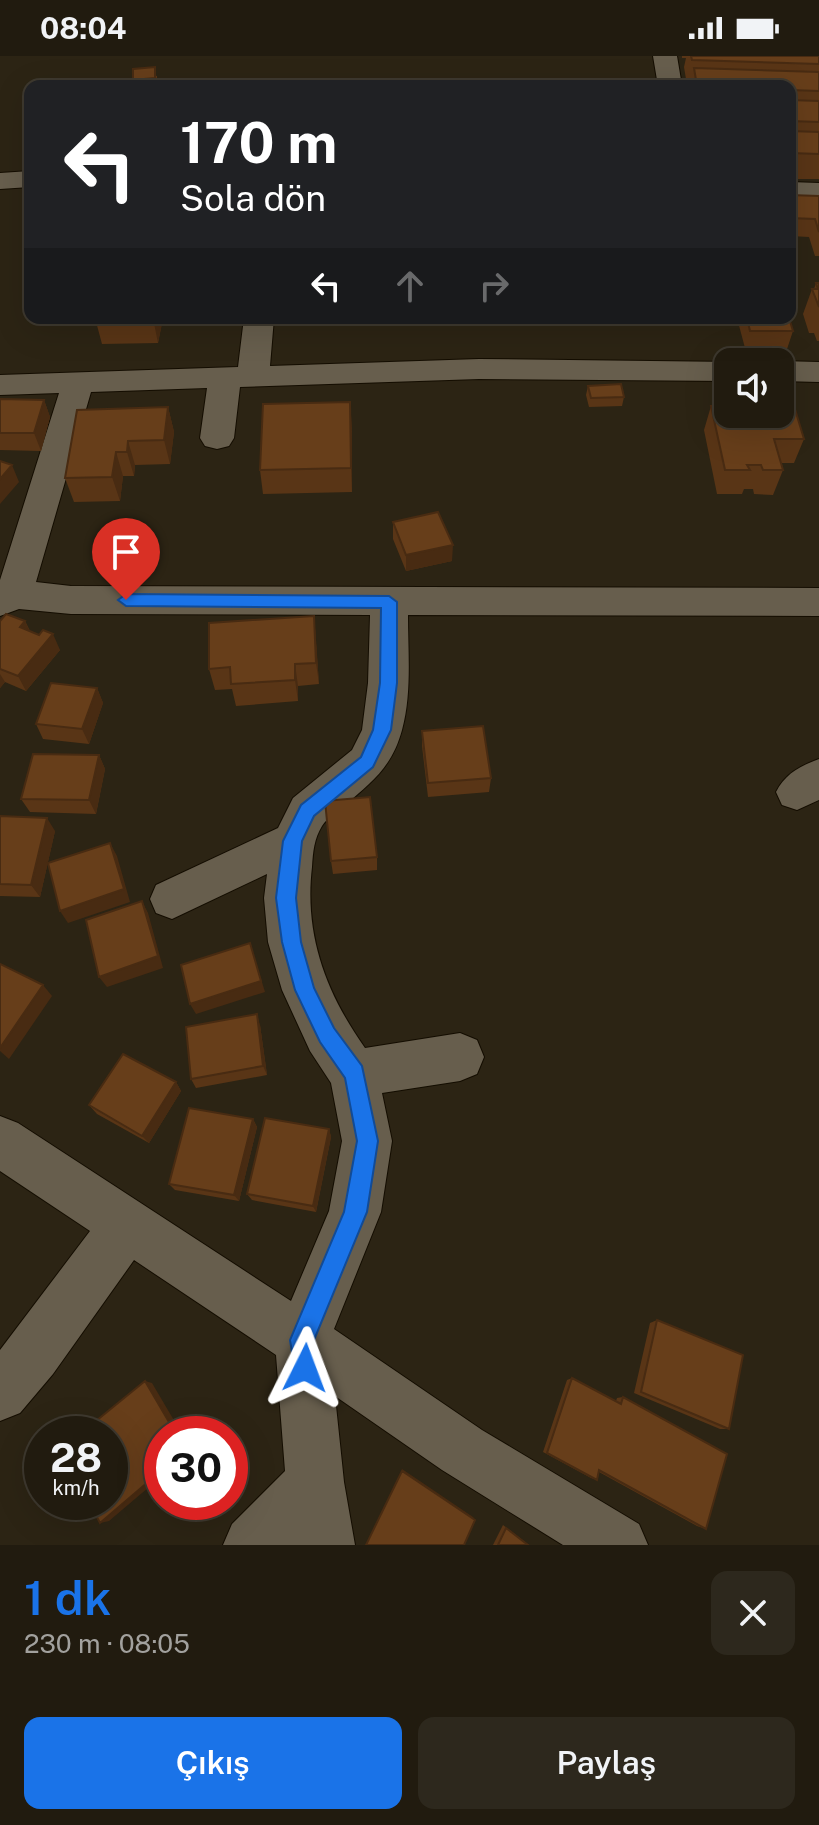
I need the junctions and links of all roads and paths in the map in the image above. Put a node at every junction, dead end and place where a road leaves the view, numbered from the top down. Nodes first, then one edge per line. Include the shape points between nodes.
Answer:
1 (665, 56) edge
2 (669, 80) edge
3 (24, 179) edge
4 (0, 181) edge
5 (796, 190) edge
6 (819, 191) edge
7 (257, 324) edge
8 (714, 370) edge
9 (794, 371) edge
10 (819, 372) edge
11 (239, 377) junction
12 (78, 383) junction
13 (0, 385) edge
14 (217, 438) dead end
15 (7, 598) edge
16 (389, 602) junction
17 (819, 602) edge
18 (293, 841) junction
19 (172, 899) dead end
20 (460, 1057) dead end
21 (354, 1074) junction
22 (0, 1141) edge
23 (127, 1225) junction
24 (302, 1340) junction
25 (0, 1393) edge
26 (315, 1482) junction
27 (253, 1545) edge
28 (325, 1545) edge
29 (618, 1545) edge

1 - 2 street
3 - 4 street
5 - 6 street
7 - 11 street
8 - 11 street via 480,357
9 - 10 street
11 - 12 street
11 - 14 street
12 - 13 street
12 - 15 street
15 - 16 street
16 - 17 street
16 - 18 street via 382,730 367,762 308,811
18 - 19 street
18 - 21 street via 286,898 291,942 305,990
20 - 21 street
21 - 24 street via 367,1141 355,1212
22 - 23 street
23 - 24 street
23 - 25 street
24 - 26 street
24 - 29 street via 462,1450
26 - 27 street
26 - 28 street

